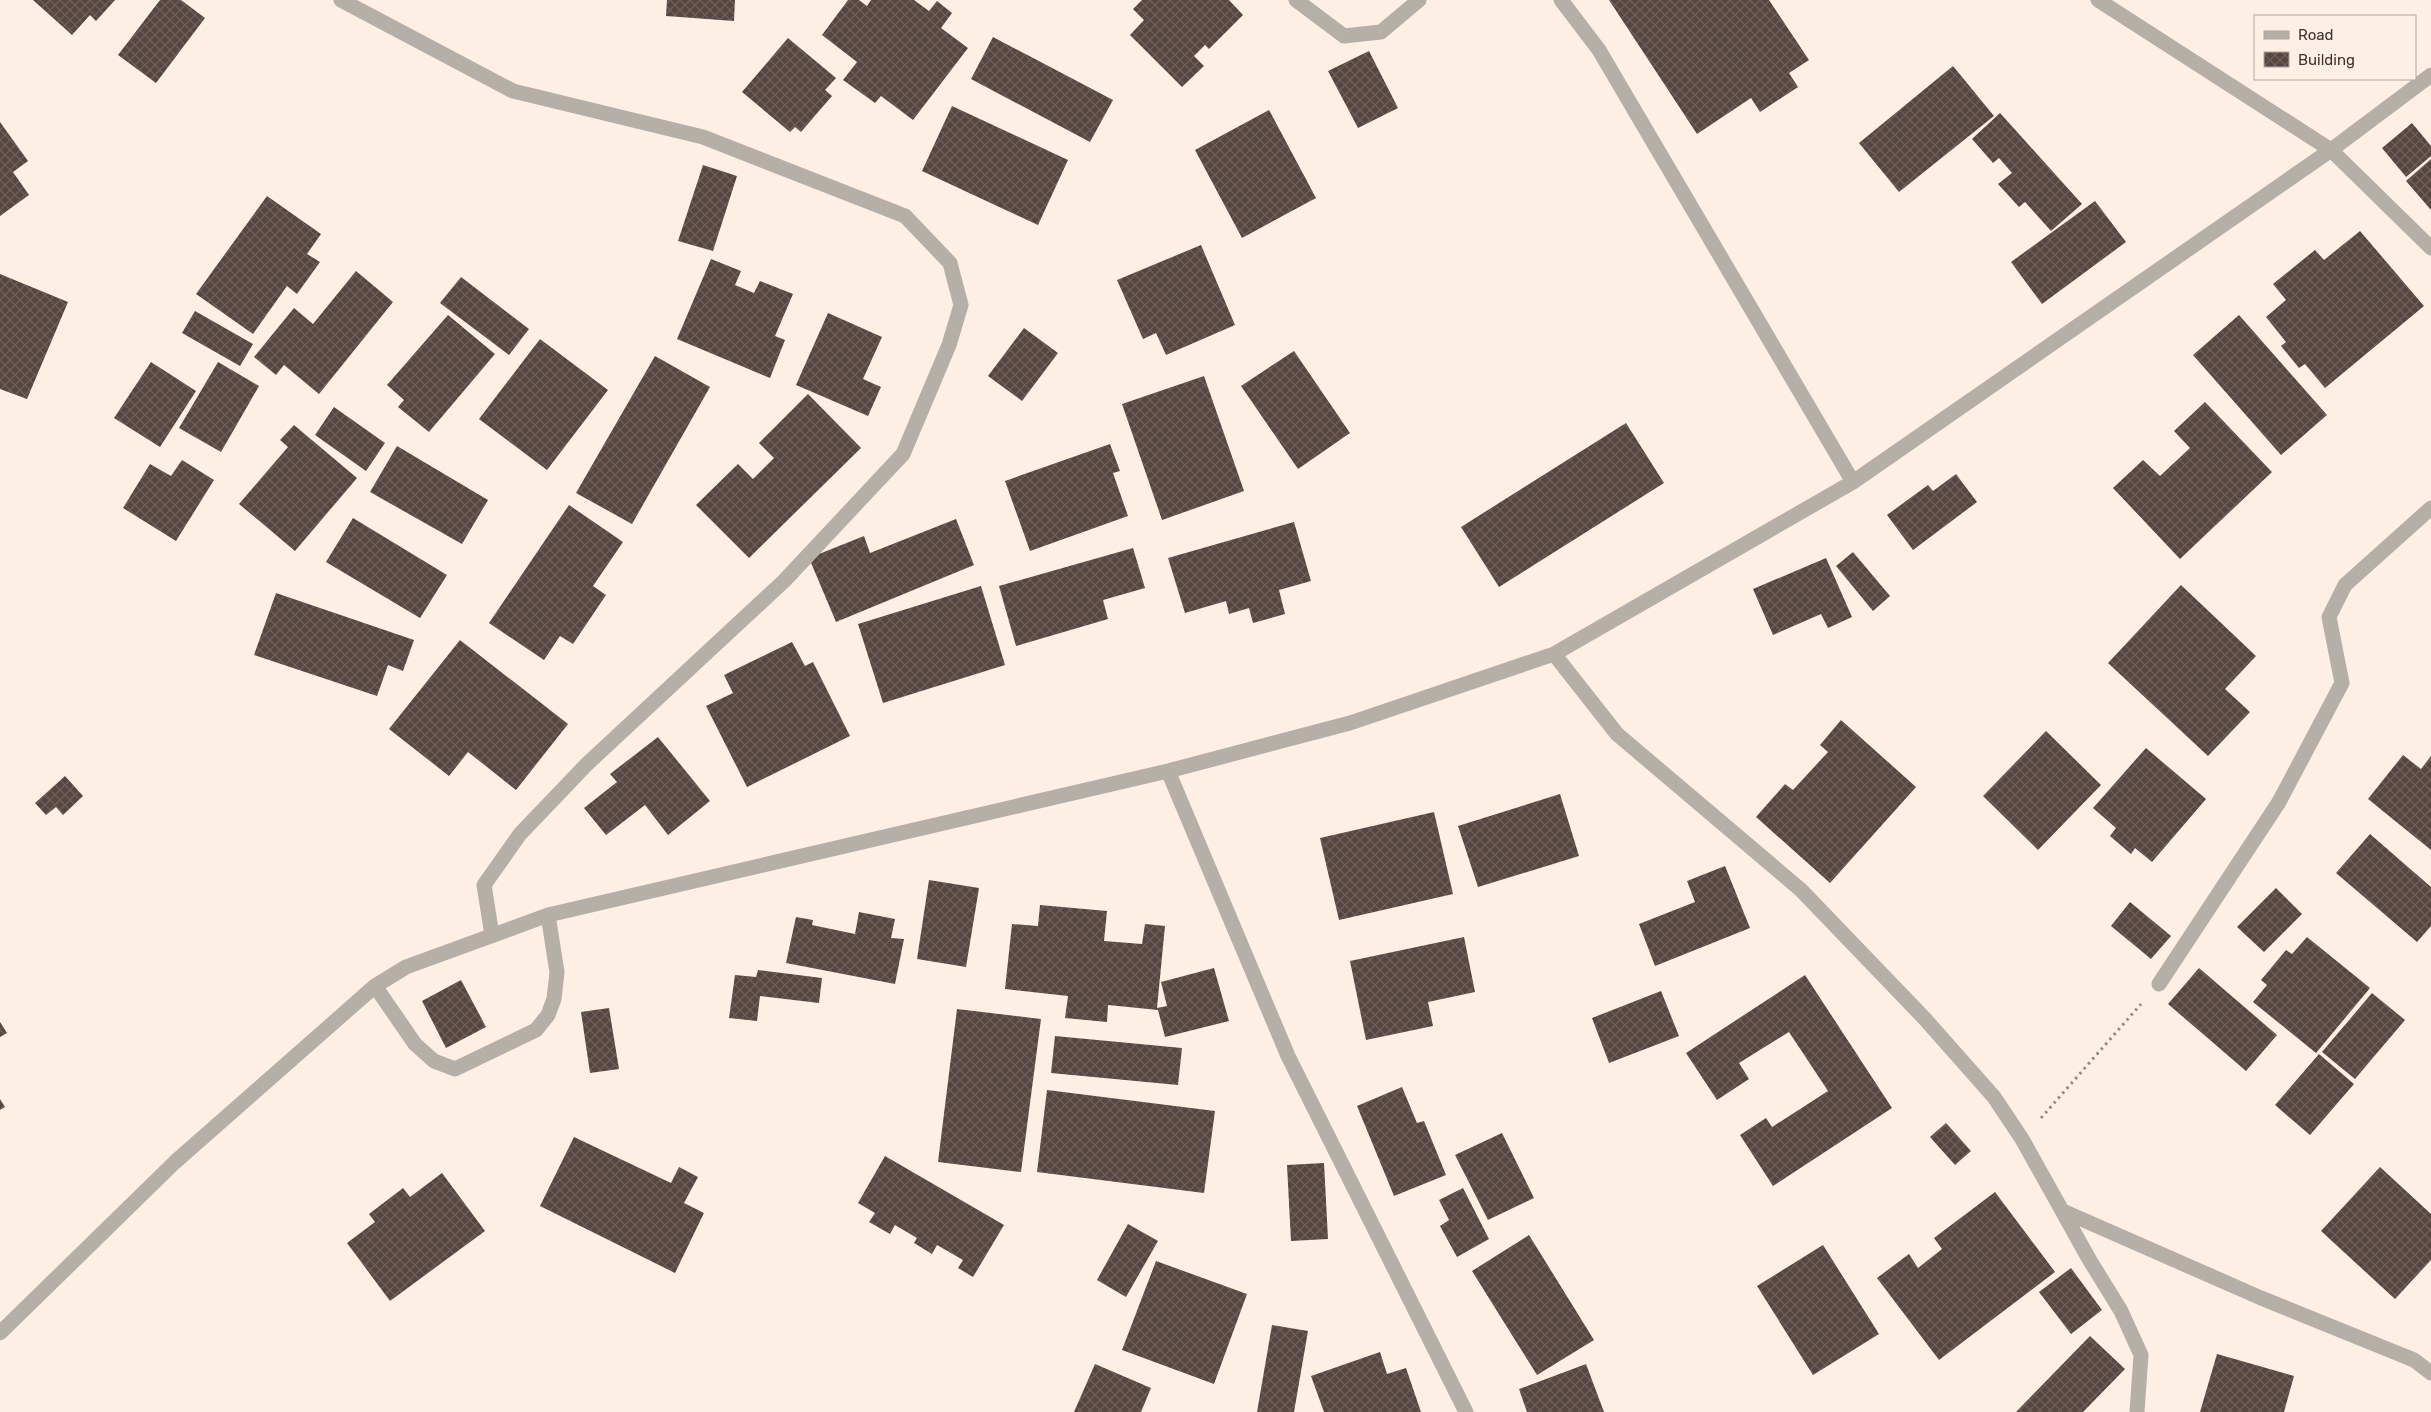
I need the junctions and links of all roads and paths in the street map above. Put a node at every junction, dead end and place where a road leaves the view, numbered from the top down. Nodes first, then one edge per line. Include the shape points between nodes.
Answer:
1 (341, 0) edge
2 (1296, 0) edge
3 (1419, 0) edge
4 (1561, 0) edge
5 (2098, 0) edge
6 (2431, 75) edge
7 (2331, 150) junction
8 (2431, 248) edge
9 (1853, 482) junction
10 (2431, 508) edge
11 (1554, 654) junction
12 (1168, 771) junction
13 (548, 915) junction
14 (492, 935) junction
15 (2159, 984) joint
16 (375, 986) junction
17 (2022, 1139) junction
18 (2063, 1211) junction
19 (0, 1332) edge
20 (2431, 1373) edge
21 (1466, 1412) edge
22 (2136, 1412) edge

1 - 14 street via 513,91 703,137 905,216 950,263 961,305 949,345 903,454 784,581 587,764 520,834 484,885
2 - 3 street via 1344,36 1381,32
4 - 9 street via 1599,50
5 - 7 street
6 - 7 street
7 - 8 street
7 - 9 street
9 - 11 street
10 - 15 street via 2345,585 2329,616 2342,683 2278,802
11 - 12 street via 1350,722
11 - 17 street via 1616,734 1802,890 1926,1020 1994,1097
12 - 13 street
12 - 21 street via 1288,1056
13 - 14 street
13 - 16 street via 558,972 548,1015 536,1030 455,1069 434,1062 415,1044
14 - 16 street via 406,967
15 - 17 path
16 - 19 street via 175,1162
17 - 18 street
18 - 20 street via 2261,1298 2414,1360
18 - 22 street via 2121,1311 2141,1355

